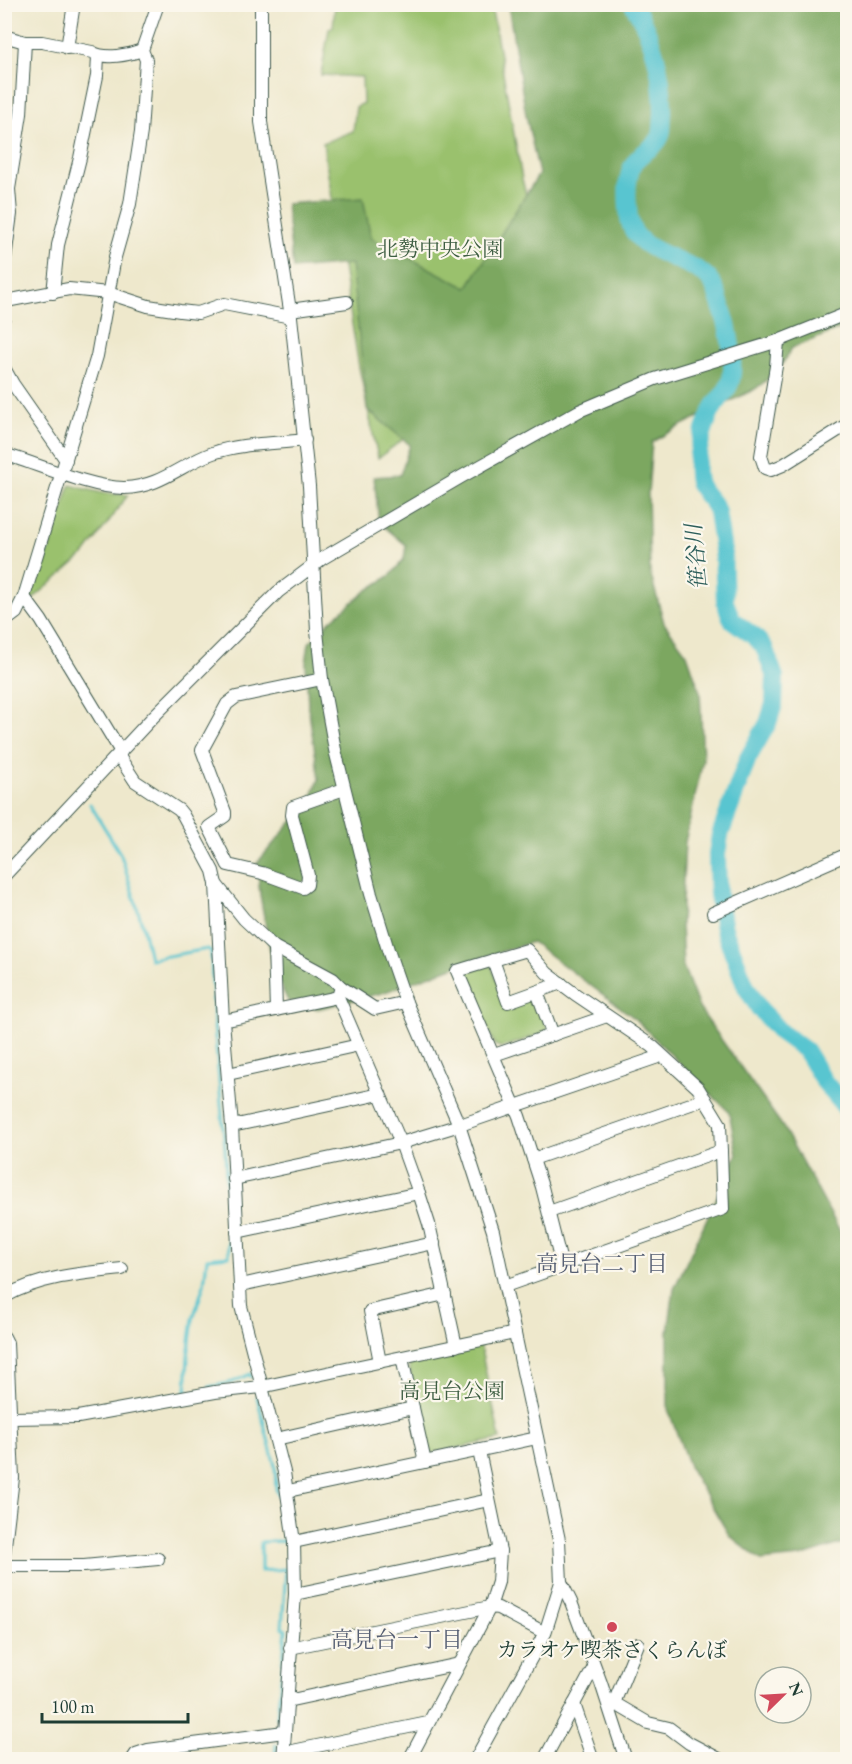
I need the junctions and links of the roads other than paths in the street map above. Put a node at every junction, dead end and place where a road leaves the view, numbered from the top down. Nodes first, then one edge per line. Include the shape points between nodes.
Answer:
1 (74, 4) edge
2 (158, 4) edge
3 (261, 4) edge
4 (4, 36) edge
5 (25, 42) junction
6 (67, 48) junction
7 (142, 50) junction
8 (98, 56) junction
9 (4, 266) edge
10 (52, 293) junction
11 (108, 293) junction
12 (5, 298) edge
13 (347, 302) dead end
14 (291, 313) junction
15 (848, 314) edge
16 (4, 317) edge
17 (778, 341) junction
18 (4, 368) edge
19 (848, 424) edge
20 (305, 440) junction
21 (4, 454) edge
22 (66, 460) junction
23 (62, 473) junction
24 (313, 566) junction
25 (24, 597) junction
26 (4, 622) edge
27 (322, 679) junction
28 (120, 754) junction
29 (344, 789) junction
30 (848, 854) edge
31 (4, 876) edge
32 (216, 884) junction
33 (712, 913) dead end
34 (274, 947) junction
35 (493, 960) junction
36 (561, 983) junction
37 (339, 992) junction
38 (537, 992) junction
39 (406, 1002) junction
40 (276, 1010) junction
41 (607, 1016) junction
42 (223, 1021) junction
43 (553, 1035) junction
44 (359, 1046) junction
45 (494, 1055) junction
46 (662, 1056) junction
47 (228, 1074) junction
48 (380, 1094) junction
49 (705, 1099) junction
50 (515, 1107) junction
51 (459, 1125) junction
52 (232, 1126) junction
53 (401, 1143) junction
54 (721, 1151) junction
55 (533, 1159) junction
56 (234, 1179) junction
57 (419, 1193) junction
58 (549, 1212) junction
59 (237, 1232) junction
60 (434, 1243) junction
61 (562, 1266) junction
62 (122, 1269) dead end
63 (241, 1285) junction
64 (504, 1286) junction
65 (445, 1294) junction
66 (4, 1297) edge
67 (515, 1333) junction
68 (4, 1337) edge
69 (456, 1346) junction
70 (402, 1358) junction
71 (380, 1362) junction
72 (261, 1387) junction
73 (413, 1408) junction
74 (9, 1413) edge
75 (537, 1438) junction
76 (276, 1439) junction
77 (479, 1450) junction
78 (425, 1462) junction
79 (288, 1491) junction
80 (489, 1500) junction
81 (294, 1542) junction
82 (5, 1548) edge
83 (500, 1551) junction
84 (158, 1559) dead end
85 (4, 1566) edge
86 (561, 1582) junction
87 (295, 1594) junction
88 (489, 1607) junction
89 (545, 1633) junction
90 (638, 1644) dead end
91 (290, 1648) junction
92 (459, 1664) junction
93 (594, 1667) junction
94 (287, 1701) junction
95 (574, 1704) junction
96 (611, 1705) junction
97 (428, 1723) junction
98 (284, 1732) junction
99 (283, 1756) edge
100 (132, 1760) edge
101 (409, 1760) edge
102 (476, 1760) edge
103 (544, 1760) edge
104 (593, 1760) edge
105 (626, 1760) edge
106 (721, 1760) edge

1 - 6 street
2 - 7 street
3 - 14 street via 261,123
4 - 5 street
5 - 6 street
5 - 9 street
6 - 8 street
7 - 8 street
7 - 11 street via 146,60 141,132 129,213
8 - 10 street via 80,159 58,245
10 - 11 street via 69,289
10 - 12 street
11 - 14 street via 148,306 198,313 225,304
11 - 22 street via 97,356
12 - 16 street
13 - 14 street
14 - 20 street
15 - 17 street
17 - 19 street via 760,456 765,468 783,465
17 - 24 street via 655,379 579,411
18 - 22 street
20 - 23 street via 222,450 156,483 136,487 105,485
20 - 24 street
21 - 23 street
22 - 23 street
23 - 25 street
24 - 27 street
24 - 28 street via 278,592
25 - 26 street via 16,613
25 - 28 street
27 - 29 street
27 - 29 street via 236,697 227,704 202,750 225,812 222,820 208,827 228,865 303,888 308,875 293,807
28 - 31 street
28 - 32 street via 135,781 183,815
29 - 39 street via 374,904
30 - 33 street
32 - 34 street via 243,919
32 - 42 street
34 - 37 street via 333,979
34 - 40 street
35 - 36 street via 527,950 540,967
35 - 38 street via 508,1002
35 - 45 street via 457,971
36 - 38 street
36 - 41 street
37 - 39 street via 375,1009
37 - 40 street
37 - 44 street
38 - 43 street
39 - 51 street
40 - 42 street
41 - 43 street
41 - 46 street
42 - 47 street
43 - 45 street
44 - 47 street
44 - 48 street
45 - 50 street
46 - 49 street
46 - 50 street
47 - 52 street
48 - 52 street
48 - 53 street
49 - 54 street via 720,1124
49 - 55 street
50 - 51 street
50 - 55 street
51 - 53 street
51 - 64 street via 493,1231
52 - 56 street
53 - 56 street
53 - 57 street
54 - 58 street
54 - 61 street via 723,1209
55 - 58 street
56 - 59 street
57 - 59 street
57 - 60 street
58 - 61 street
59 - 63 street
60 - 63 street
60 - 65 street
61 - 64 street
62 - 66 street via 56,1278
63 - 72 street via 241,1305
64 - 67 street
65 - 69 street
65 - 71 street via 370,1311
67 - 69 street
67 - 75 street
68 - 74 street
69 - 70 street
70 - 71 street
70 - 73 street
71 - 72 street
72 - 74 street via 78,1417
72 - 76 street
73 - 76 street
73 - 78 street
74 - 82 street via 13,1478
75 - 77 street
75 - 86 street via 559,1540
76 - 79 street
77 - 78 street
77 - 80 street
78 - 79 street
79 - 81 street
80 - 81 street
80 - 83 street
81 - 87 street
83 - 87 street
83 - 88 street via 498,1582
84 - 85 street via 84,1566
86 - 89 street
86 - 93 street
87 - 91 street
88 - 89 street
88 - 91 street
88 - 92 street
89 - 102 street
90 - 96 street
91 - 94 street
92 - 94 street
92 - 97 street
93 - 95 street
93 - 96 street
94 - 98 street
95 - 103 street
95 - 104 street
96 - 105 street
96 - 106 street via 648,1723 669,1728
97 - 99 street
97 - 101 street
98 - 99 street
98 - 100 street via 148,1750

